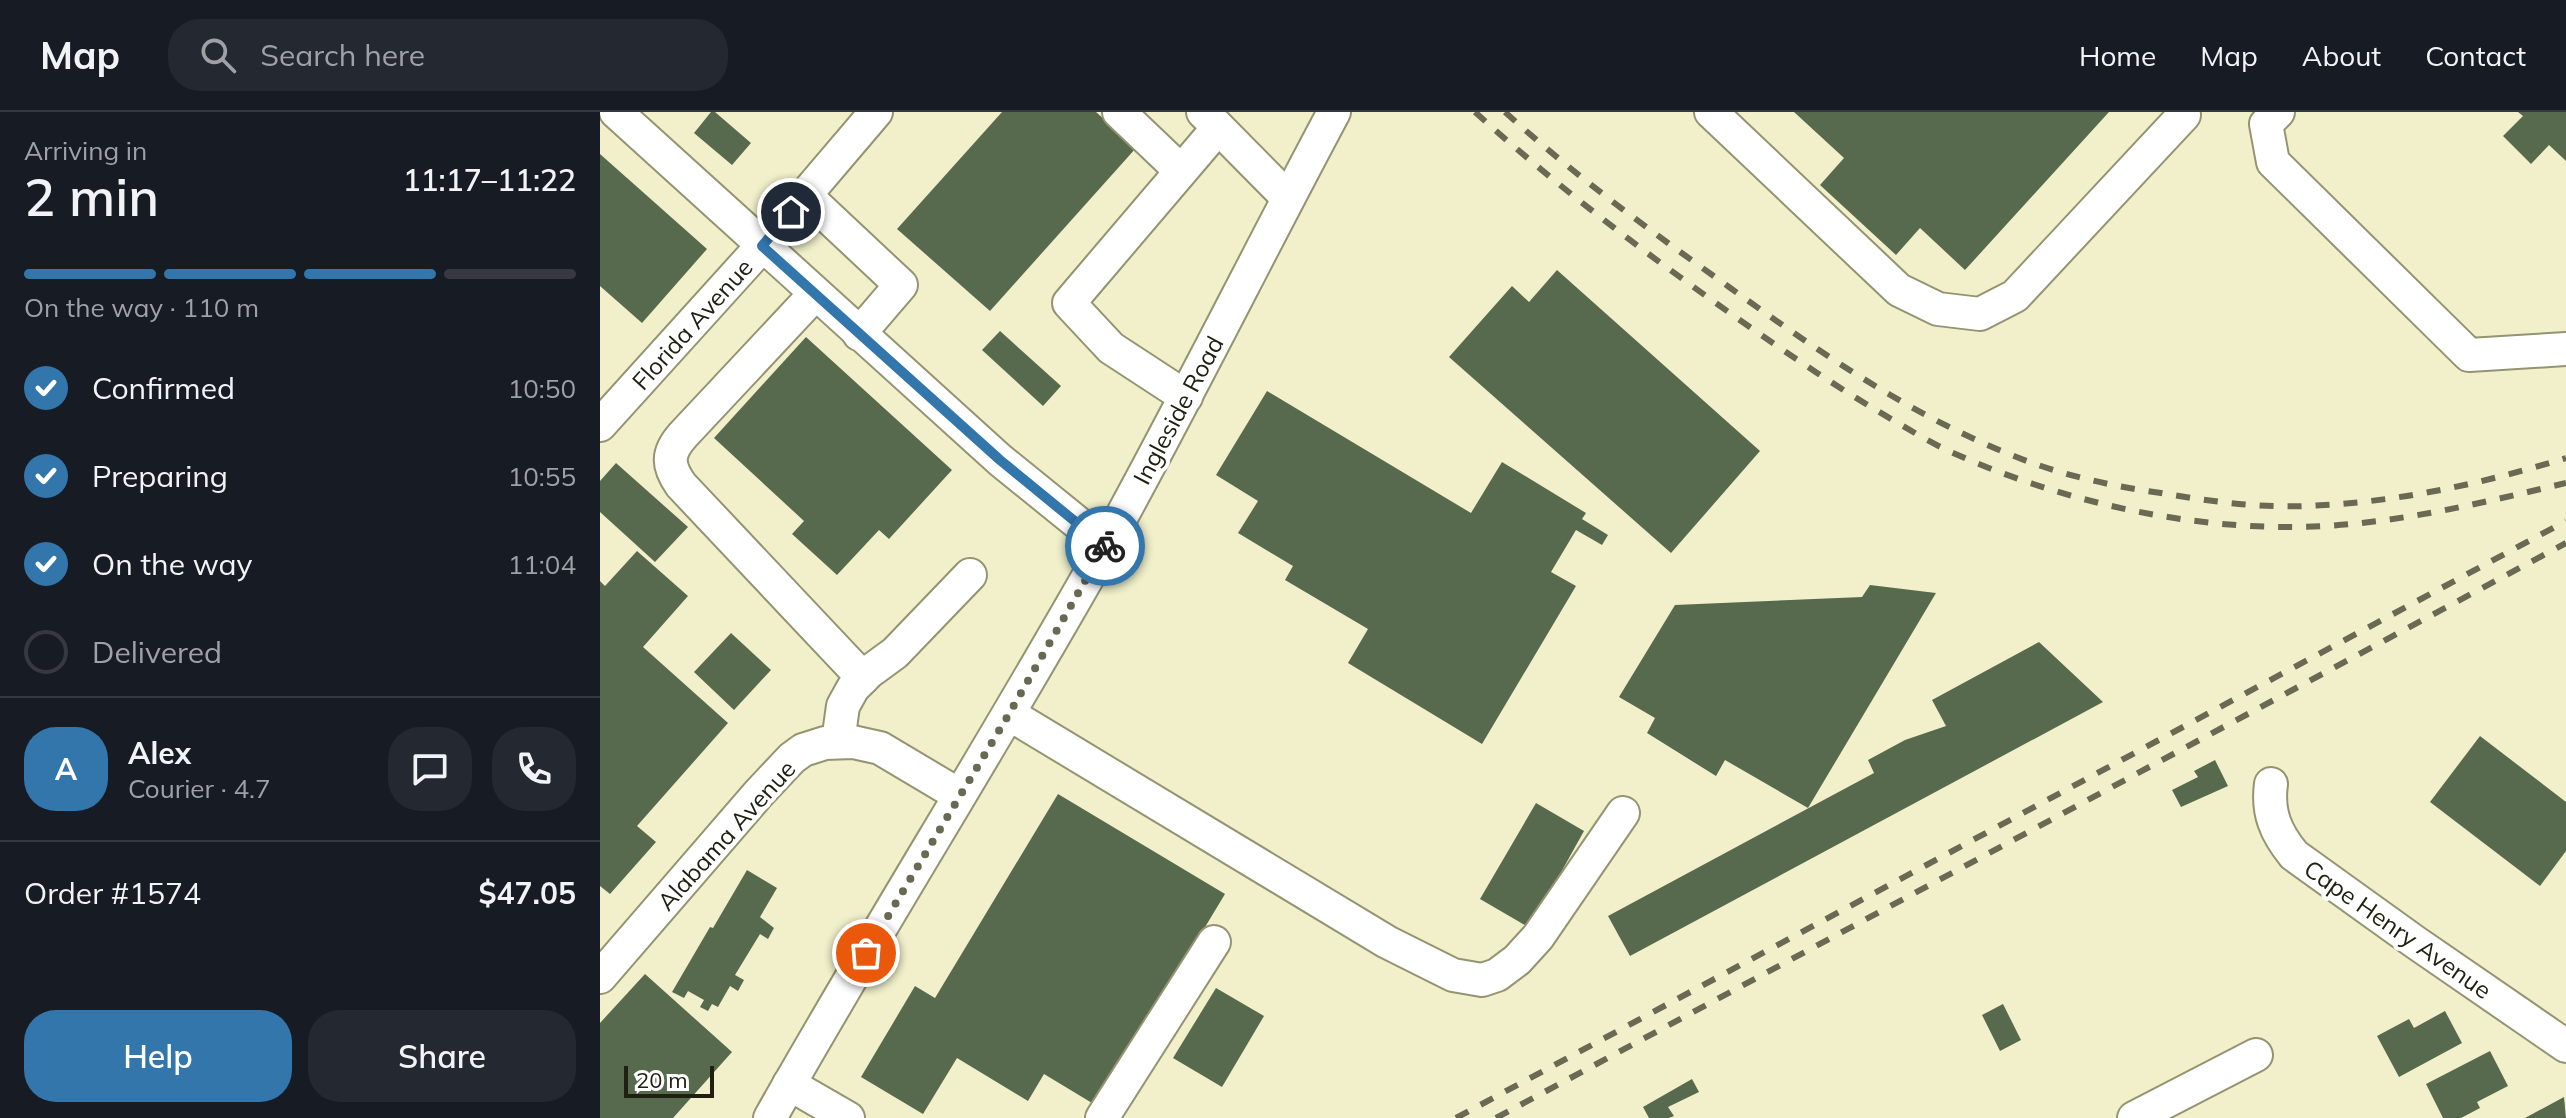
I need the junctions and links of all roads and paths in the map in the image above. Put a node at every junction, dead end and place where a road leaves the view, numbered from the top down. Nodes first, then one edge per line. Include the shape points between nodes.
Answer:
1 (616, 112) edge
2 (876, 112) edge
3 (1119, 112) edge
4 (1334, 112) edge
5 (1711, 112) edge
6 (2278, 112) edge
7 (2184, 113) edge
8 (1211, 120) edge
9 (1181, 171) junction
10 (805, 195) junction
11 (1288, 198) junction
12 (762, 246) junction
13 (815, 294) junction
14 (859, 334) junction
15 (2566, 349) edge
16 (1186, 397) junction
17 (600, 425) edge
18 (1105, 545) junction
19 (970, 575) dead end
20 (863, 678) junction
21 (1009, 714) junction
22 (838, 742) junction
23 (2271, 784) dead end
24 (959, 795) junction
25 (1623, 813) dead end
26 (1214, 942) dead end
27 (600, 977) edge
28 (2566, 1046) edge
29 (2256, 1055) dead end
30 (789, 1084) junction
31 (770, 1118) edge
32 (848, 1118) edge
33 (1102, 1118) edge
34 (2134, 1118) edge

1 - 12 street
2 - 10 street, Florida Avenue
3 - 9 street
4 - 11 street, Ingleside Road
5 - 7 street via 1899,290 1938,309 1980,314 2015,296
6 - 15 street via 2266,124 2273,162 2469,355
8 - 9 street
8 - 11 street
9 - 16 street via 1069,303 1111,348
10 - 12 street, Florida Avenue
10 - 14 street via 901,285
11 - 16 street, Ingleside Road
12 - 13 street
12 - 17 street, Florida Avenue
13 - 14 street
13 - 20 street via 683,435 669,461 681,485
14 - 18 street
16 - 18 street, Ingleside Road
18 - 21 street, Ingleside Road
19 - 20 street via 895,653
20 - 22 street via 843,706
21 - 24 street, Ingleside Road
21 - 25 street via 1387,942 1453,975 1482,980 1517,960 1538,937
22 - 24 street, Alabama Avenue via 880,748
22 - 27 street, Alabama Avenue via 792,758
23 - 28 street, Cape Henry Avenue via 2271,816 2294,855
24 - 30 street, Ingleside Road
26 - 33 street
29 - 34 street
30 - 31 street, Ingleside Road
30 - 32 street

